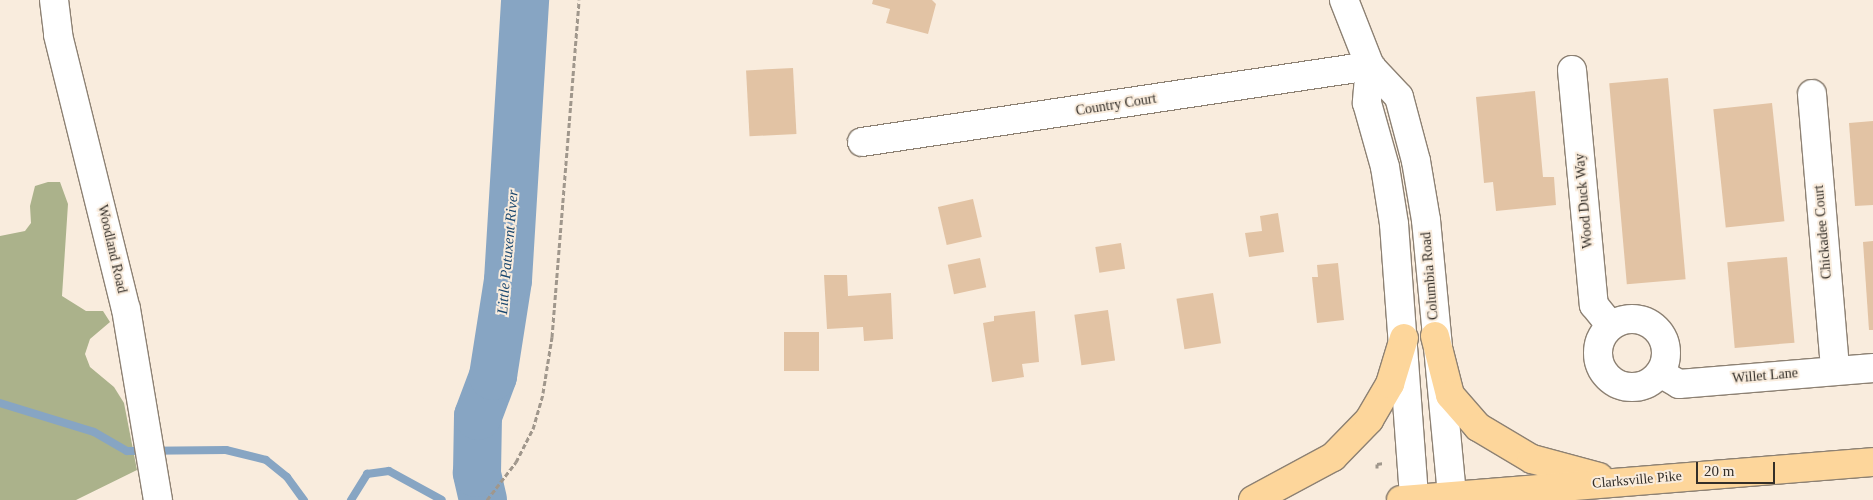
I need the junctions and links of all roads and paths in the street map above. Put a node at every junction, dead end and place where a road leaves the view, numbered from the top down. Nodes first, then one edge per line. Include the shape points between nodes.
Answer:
1 (54, 0) edge
2 (579, 0) edge
3 (1344, 0) edge
4 (1370, 66) junction
5 (1572, 70) dead end
6 (1812, 94) dead end
7 (862, 142) dead end
8 (1611, 326) junction
9 (1435, 336) junction
10 (1404, 338) junction
11 (1873, 368) edge
12 (1835, 370) junction
13 (1660, 372) junction
14 (1873, 462) edge
15 (1384, 463) dead end
16 (1378, 468) dead end
17 (1617, 482) junction
18 (1453, 498) edge
19 (158, 500) edge
20 (487, 500) edge
21 (1253, 500) edge
22 (1409, 500) edge

1 - 19 street, Woodland Road via 58,35 124,299
2 - 20 path via 552,337 534,429 516,462
3 - 4 street, Columbia Road
4 - 7 street, Country Court
4 - 9 street, Columbia Road via 1399,97 1416,161 1426,220
4 - 10 street, Columbia Road via 1366,103 1385,167 1394,224
5 - 8 street, Wood Duck Way via 1594,305
6 - 12 street, Chickadee Court
8 - 13 street via 1637,319 1660,333 1665,360
8 - 13 street via 1598,343 1598,364 1604,374 1616,384 1632,388 1643,386
9 - 17 main road via 1450,395 1478,426 1532,459
9 - 18 street, Columbia Road
10 - 21 main road via 1390,384 1369,420 1333,457
10 - 22 street, Columbia Road
11 - 12 street, Willet Lane
12 - 13 street, Willet Lane via 1679,384
14 - 17 main road, Clarksville Pike
15 - 16 path via 1377,464
17 - 18 main road, Clarksville Pike
18 - 22 main road, Clarksville Pike

